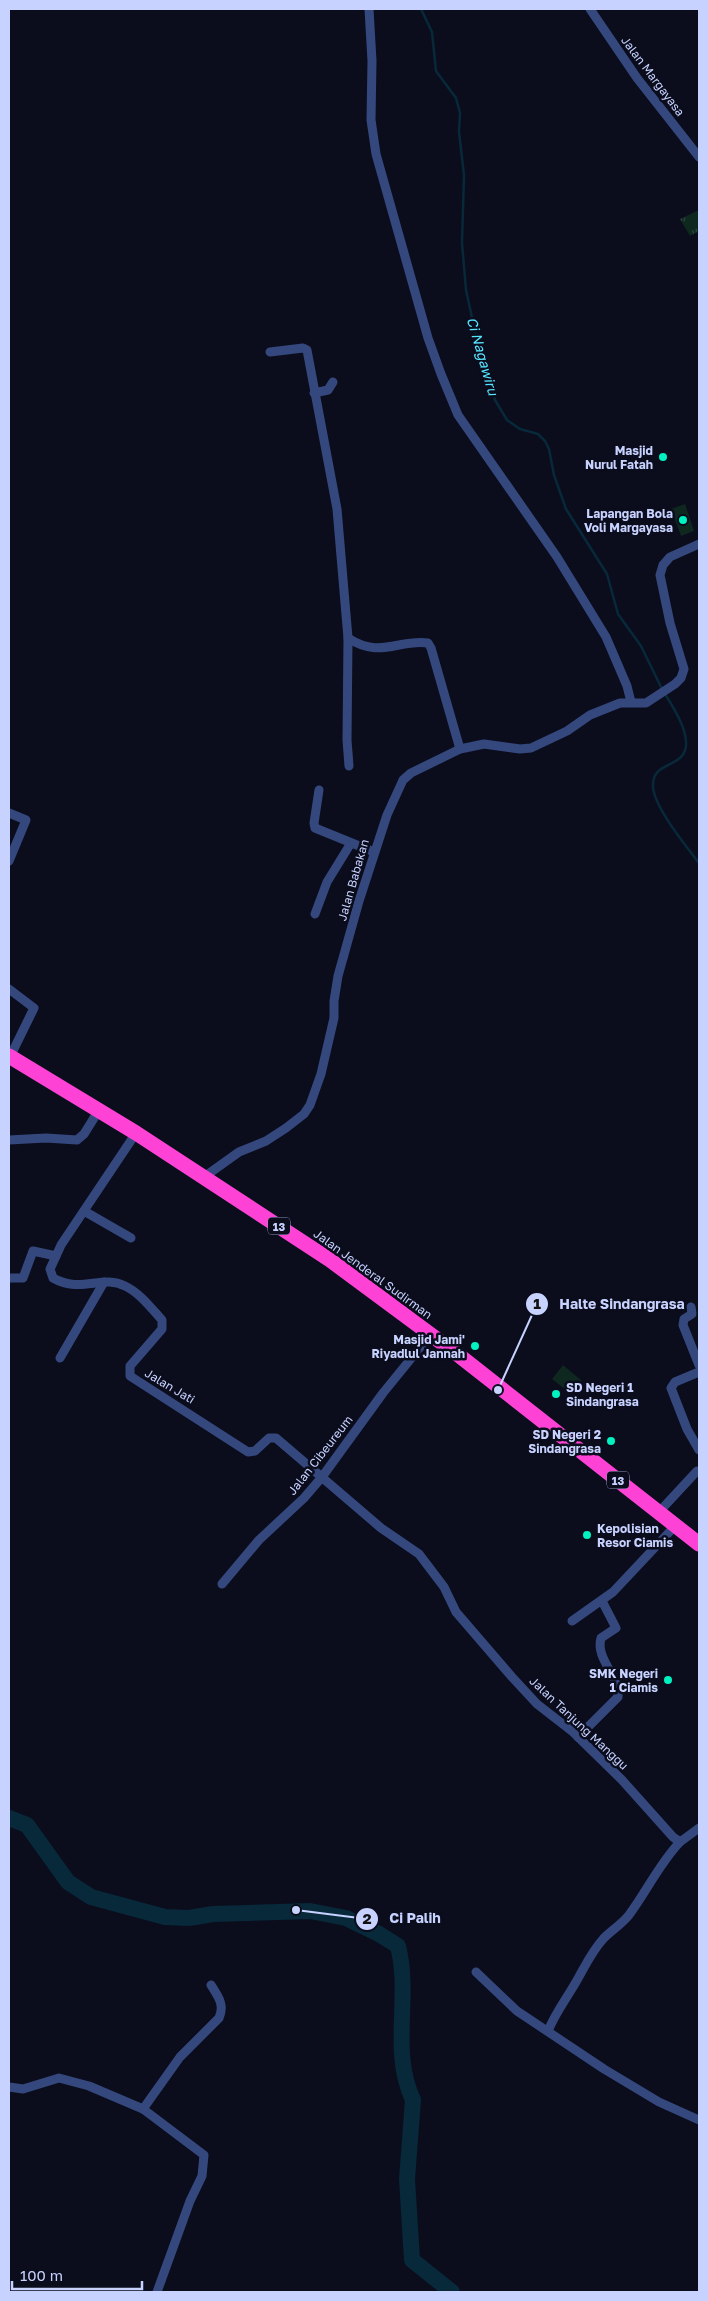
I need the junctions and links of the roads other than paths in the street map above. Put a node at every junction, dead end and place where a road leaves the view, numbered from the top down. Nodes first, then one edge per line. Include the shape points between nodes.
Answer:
1 (369, 9) edge
2 (590, 9) edge
3 (699, 157) edge
4 (270, 352) dead end
5 (333, 382) dead end
6 (314, 393) junction
7 (699, 544) edge
8 (348, 638) junction
9 (631, 702) junction
10 (460, 749) junction
11 (349, 766) dead end
12 (318, 790) dead end
13 (9, 813) edge
14 (351, 843) junction
15 (374, 852) junction
16 (9, 861) edge
17 (315, 914) dead end
18 (9, 989) edge
19 (10, 1056) edge
20 (99, 1110) junction
21 (136, 1133) junction
22 (9, 1140) edge
23 (204, 1177) junction
24 (84, 1211) junction
25 (131, 1238) dead end
26 (56, 1256) junction
27 (9, 1278) edge
28 (104, 1282) junction
29 (691, 1307) dead end
30 (431, 1334) junction
31 (60, 1358) dead end
32 (699, 1366) edge
33 (699, 1372) edge
34 (699, 1450) edge
35 (697, 1471) dead end
36 (322, 1477) junction
37 (659, 1512) junction
38 (676, 1526) junction
39 (699, 1544) edge
40 (222, 1584) dead end
41 (602, 1601) junction
42 (572, 1621) dead end
43 (578, 1737) junction
44 (699, 1828) edge
45 (680, 1842) junction
46 (476, 1972) dead end
47 (211, 1985) dead end
48 (548, 2030) junction
49 (9, 2087) edge
50 (143, 2109) junction
51 (699, 2120) edge
52 (157, 2292) edge

1 - 9 street via 371,120 376,154 441,374 458,415 557,557 606,638
2 - 3 street, Jalan Margayasa via 632,71
4 - 6 street via 307,350
5 - 6 street via 328,390
6 - 8 street via 337,509
7 - 9 street via 670,558 661,570 670,623 684,669 681,678 643,704
8 - 10 street via 363,646 377,648 428,643 445,690
8 - 11 street
9 - 10 street, Jalan Babakan via 590,715 567,731 531,748 484,744
10 - 15 street, Jalan Babakan via 403,780
12 - 14 street via 315,828
13 - 16 street via 26,820
14 - 15 street
14 - 17 street via 327,882
15 - 23 street, Jalan Babakan via 338,976 334,1018 321,1074 310,1104 304,1114 286,1128 239,1152
18 - 19 street via 34,1008
19 - 20 highway, Jalan Jenderal Sudirman / 13
20 - 21 highway, Jalan Jenderal Sudirman / 13
20 - 22 street via 77,1140
21 - 23 highway, Jalan Jenderal Sudirman / 13
21 - 24 street, Jalan Jati
23 - 30 highway, Jalan Jenderal Sudirman / 13 via 330,1260
24 - 25 street
24 - 26 street, Jalan Jati
26 - 27 street via 33,1251 23,1278
26 - 28 street, Jalan Jati via 50,1273 58,1281 78,1286
28 - 31 street
28 - 36 street, Jalan Jati via 121,1284 135,1292 163,1323 162,1329 130,1366 130,1376 248,1452 255,1452 269,1438 276,1438
29 - 32 street via 692,1314 684,1319 683,1325
30 - 36 street, Jalan Cibeureum via 383,1392
30 - 37 highway, Jalan Jenderal Sudirman / 13
33 - 34 street via 675,1382 671,1388
35 - 37 street
36 - 40 street, Jalan Cibeureum via 259,1540
36 - 43 street, Jalan Tanjung Manggu via 381,1528 419,1554 444,1587 456,1612 512,1677 537,1704
37 - 38 highway, Jalan Jenderal Sudirman / 13
38 - 39 highway, Jalan Jenderal Sudirman / 13
38 - 41 street
41 - 42 street
41 - 43 street via 616,1628 601,1638 601,1654 617,1687 618,1697
43 - 45 street, Jalan Tanjung Manggu
44 - 45 street
45 - 48 street via 658,1868 631,1913 593,1951
46 - 48 street via 517,2011
47 - 50 street via 220,1999 222,2011 219,2018 180,2057
48 - 51 street via 612,2074
49 - 50 street via 22,2090 59,2078 104,2091
50 - 52 street via 198,2149 205,2159 202,2176 190,2200

